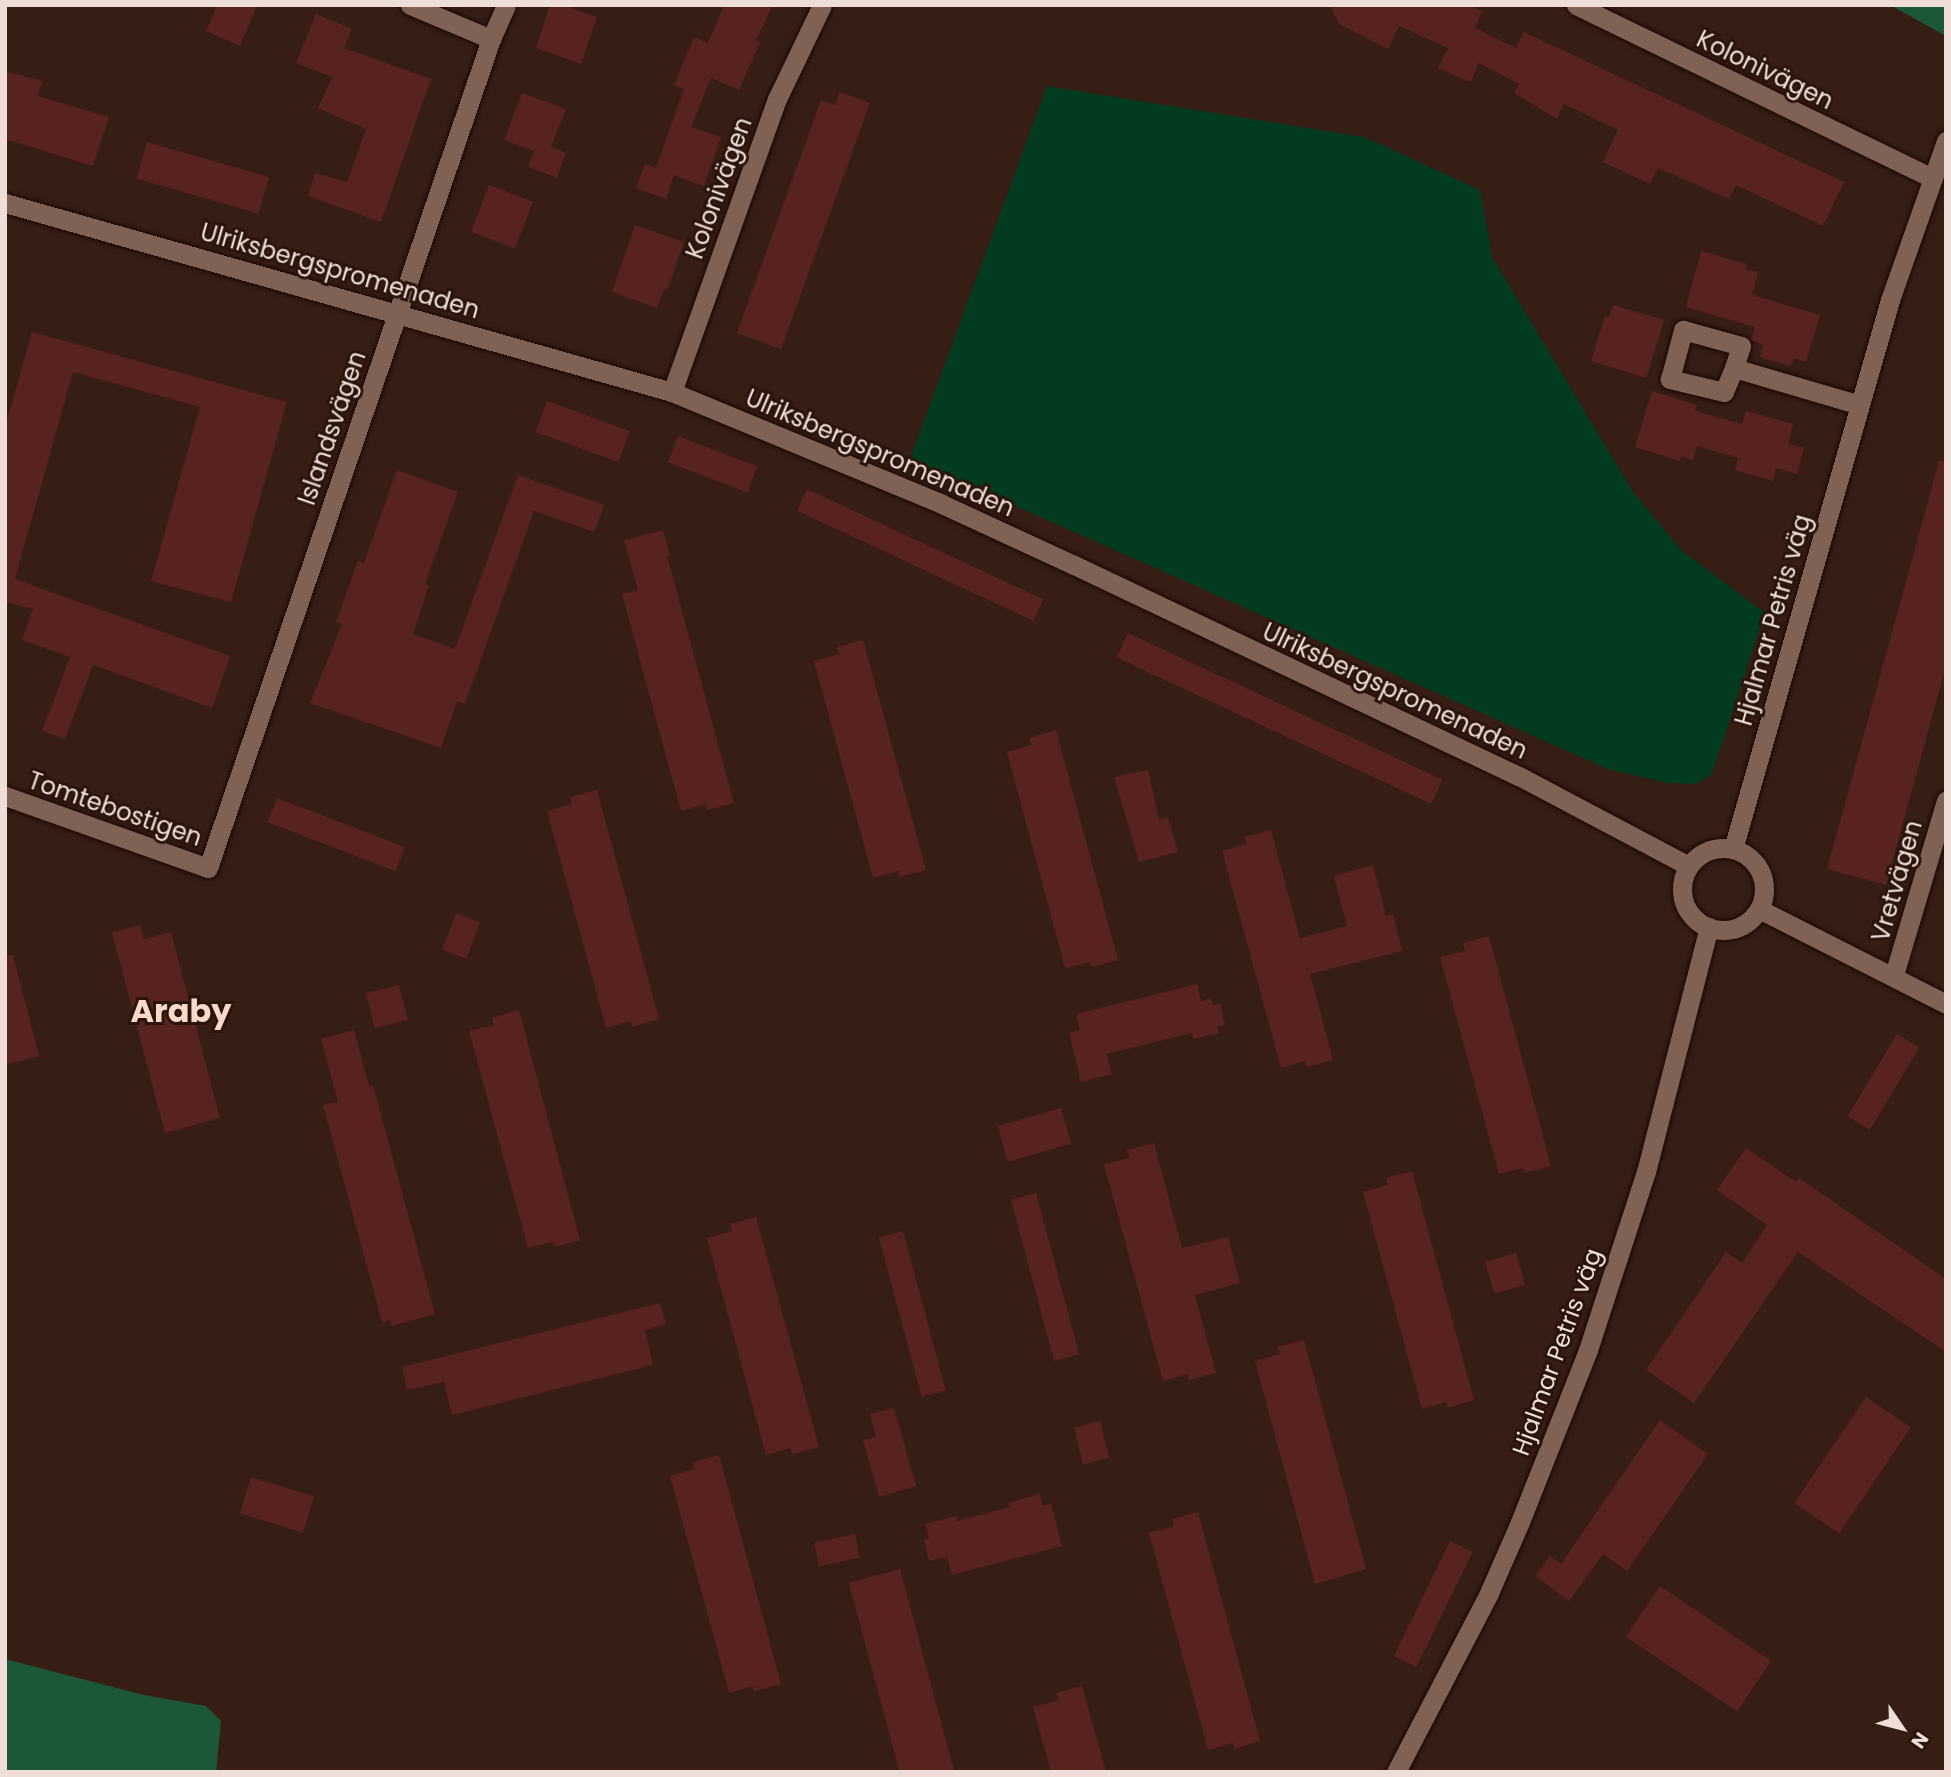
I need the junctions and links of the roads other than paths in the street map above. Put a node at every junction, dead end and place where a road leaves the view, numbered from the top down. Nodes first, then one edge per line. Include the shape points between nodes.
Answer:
1 (410, 5) edge
2 (506, 5) edge
3 (822, 5) edge
4 (1576, 5) edge
5 (491, 39) junction
6 (1946, 141) edge
7 (1933, 178) junction
8 (5, 203) edge
9 (398, 312) junction
10 (1734, 368) dead end
11 (672, 392) junction
12 (1860, 405) junction
13 (5, 796) edge
14 (1946, 801) edge
15 (1733, 849) junction
16 (1689, 866) junction
17 (208, 868) joint
18 (1759, 909) junction
19 (1709, 928) junction
20 (1894, 975) junction
21 (1946, 1004) edge
22 (1396, 1772) edge

1 - 5 street
2 - 5 street, Islandsvägen
3 - 11 street, Kolonivägen via 777,99
4 - 7 street, Kolonivägen
5 - 9 street, Islandsvägen
6 - 7 street, Hjalmar Petris väg
7 - 12 street, Hjalmar Petris väg via 1890,300
8 - 9 street, Ulriksbergspromenaden
9 - 11 street, Ulriksbergspromenaden
9 - 17 street, Islandsvägen
10 - 12 street
11 - 16 street, Ulriksbergspromenaden via 1050,554 1519,776
12 - 15 street, Hjalmar Petris väg
13 - 17 street, Tomtebostigen
14 - 20 street, Vretvägen
15 - 16 street via 1709,850
15 - 18 street via 1761,872 1765,884
16 - 19 street via 1682,890 1685,902 1690,913
18 - 19 street via 1743,925
18 - 20 street
19 - 22 street, Hjalmar Petris väg via 1650,1159 1588,1350 1489,1593
20 - 21 street

